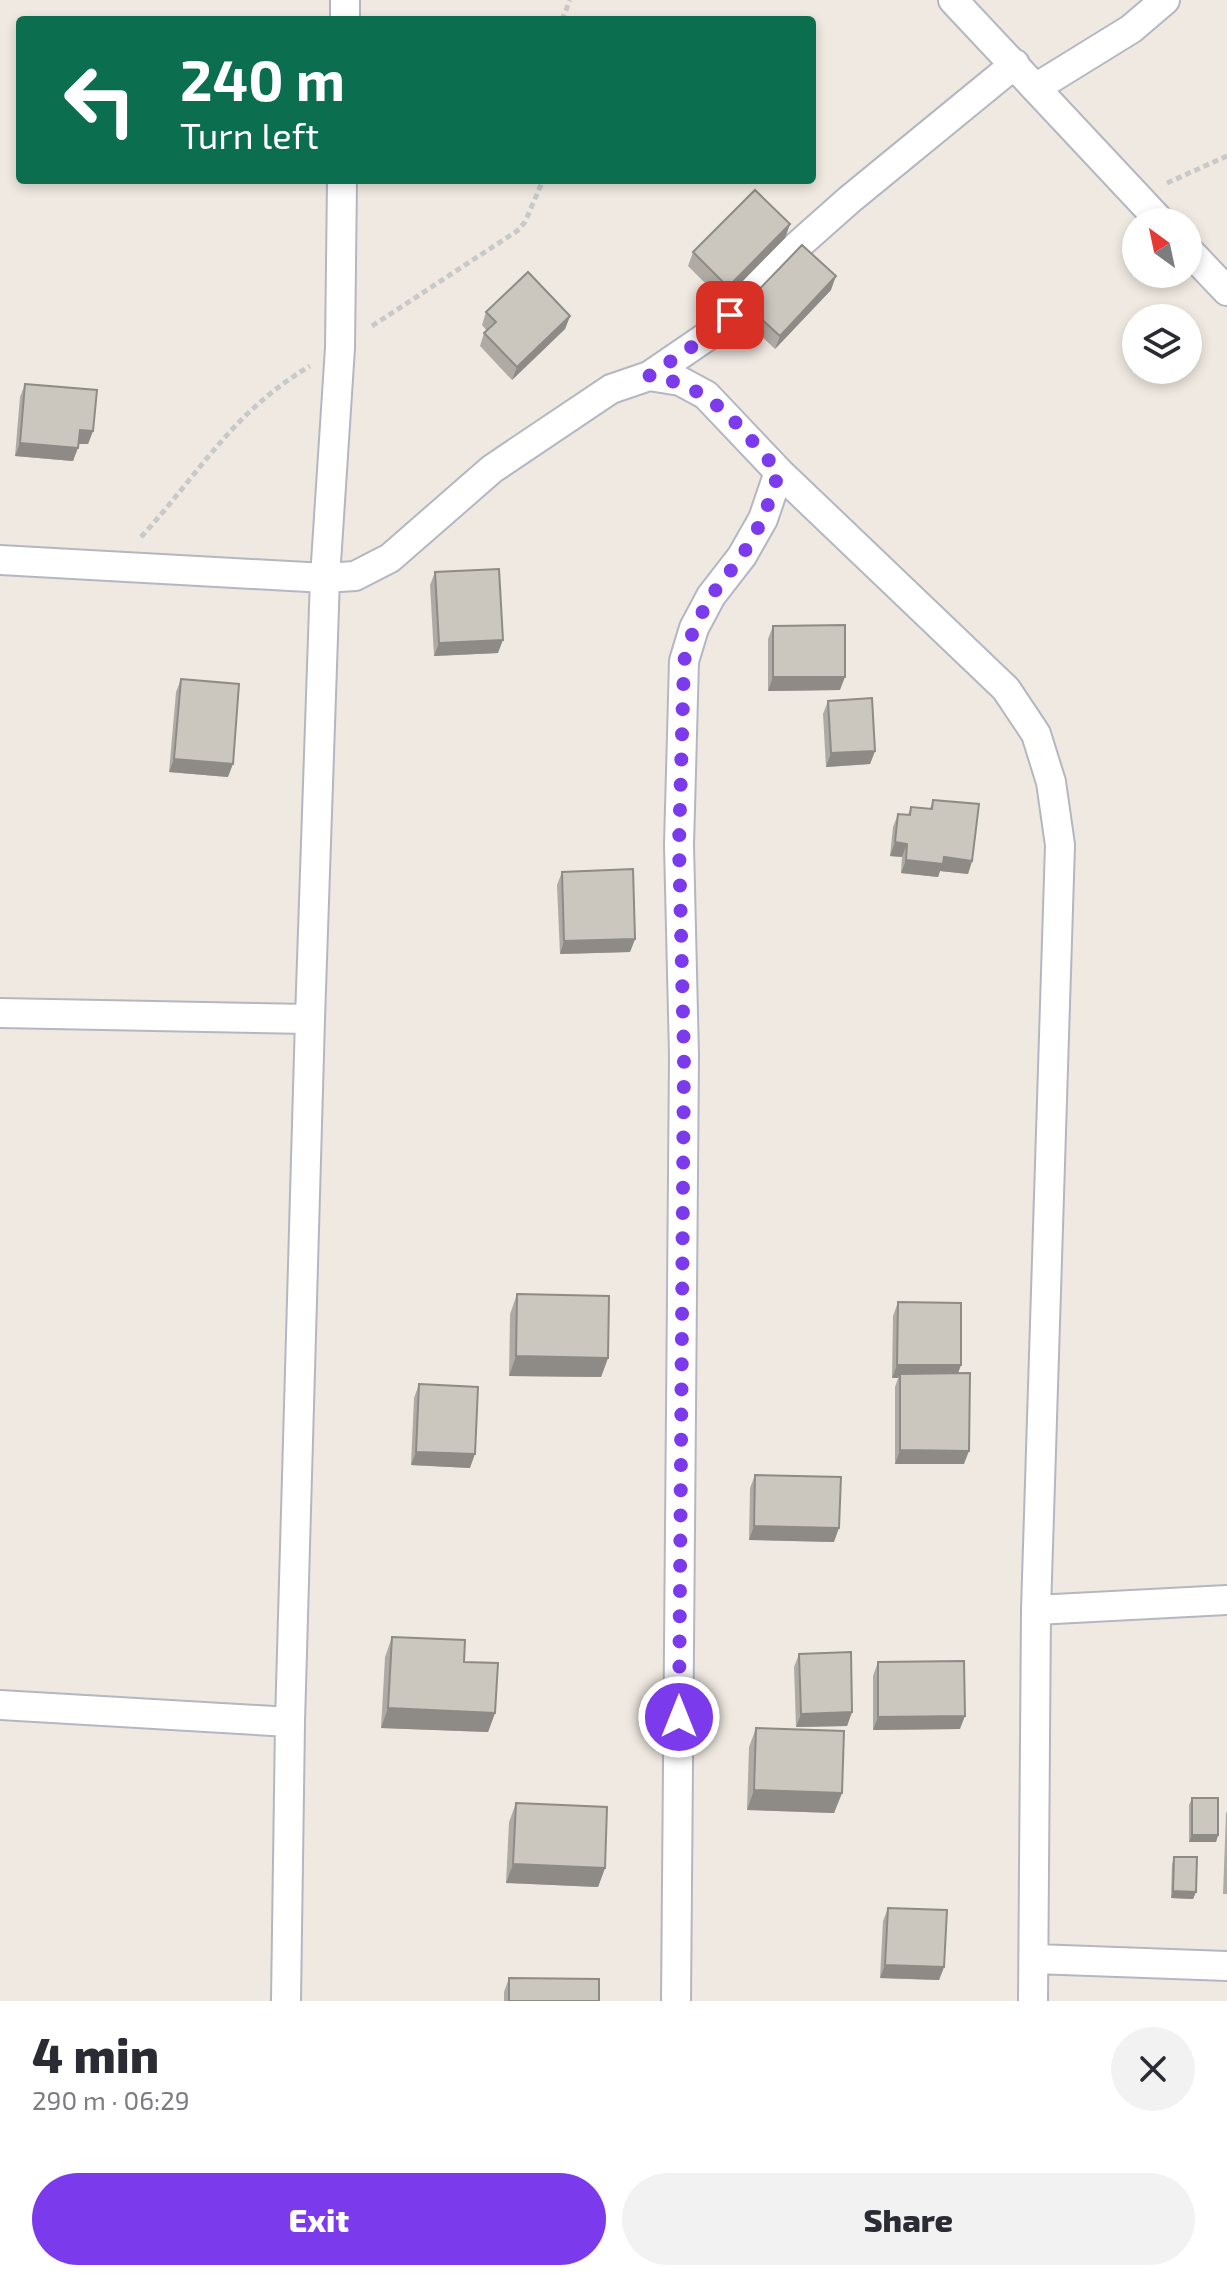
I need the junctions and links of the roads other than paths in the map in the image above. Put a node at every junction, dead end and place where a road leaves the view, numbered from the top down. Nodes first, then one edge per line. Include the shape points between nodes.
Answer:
1 (953, 0) edge
2 (1165, 0) edge
3 (1015, 64) junction
4 (1037, 87) junction
5 (342, 184) edge
6 (1148, 208) edge
7 (1202, 265) edge
8 (1227, 291) edge
9 (649, 376) junction
10 (779, 472) junction
11 (0, 560) edge
12 (325, 578) junction
13 (0, 1013) edge
14 (310, 1019) junction
15 (1227, 1600) edge
16 (1036, 1610) junction
17 (0, 1705) edge
18 (290, 1722) junction
19 (1035, 1959) junction
20 (1227, 1966) edge
21 (286, 2001) edge
22 (676, 2001) edge
23 (1033, 2001) edge

1 - 3 street
2 - 4 street via 1140,23
3 - 4 street
3 - 9 street via 849,200 709,335
4 - 6 street
5 - 12 street via 340,348
7 - 8 street
9 - 10 street via 680,381 706,395
9 - 12 street via 611,389 560,421 492,469 373,569
10 - 16 street via 1006,689 1036,734 1051,782 1060,845
10 - 22 street via 763,519 711,596 684,661
11 - 12 street
12 - 14 street
13 - 14 street
14 - 18 street
15 - 16 street
16 - 19 street
17 - 18 street
18 - 21 street
19 - 20 street
19 - 23 street

